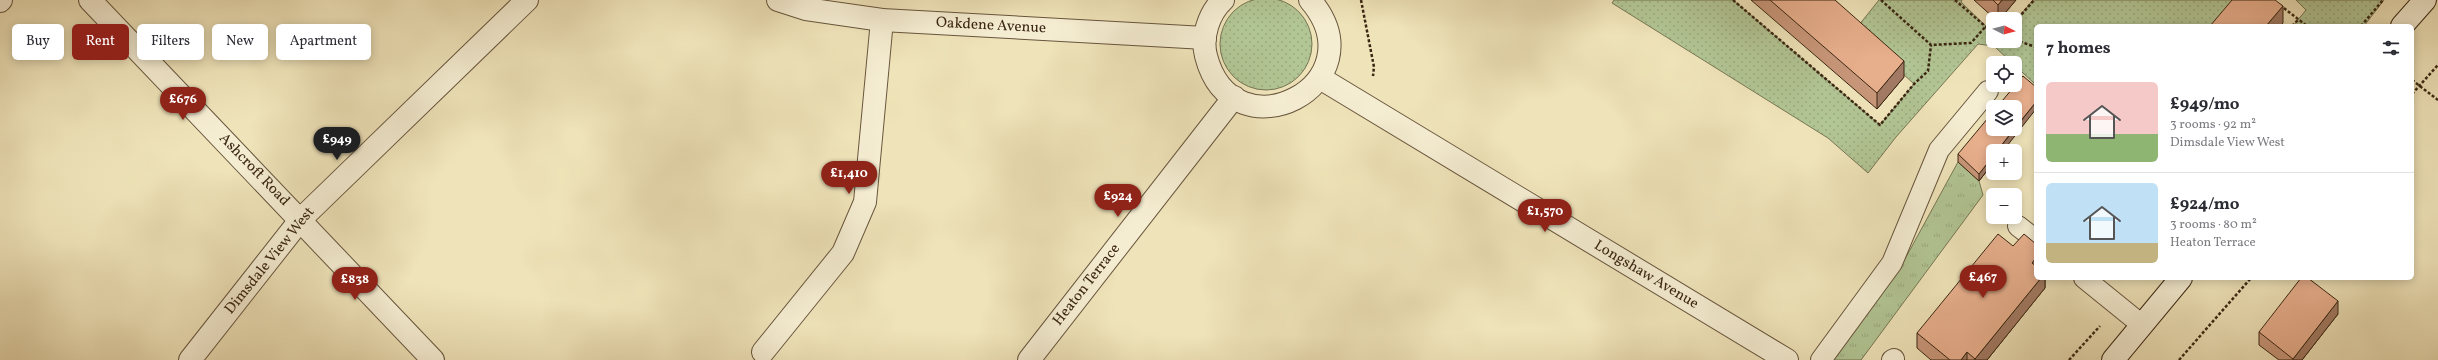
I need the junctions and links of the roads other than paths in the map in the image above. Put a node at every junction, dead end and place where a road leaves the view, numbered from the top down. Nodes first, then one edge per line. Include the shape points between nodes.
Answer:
1 (90, 0) edge
2 (527, 0) edge
3 (778, 0) edge
4 (1223, 0) edge
5 (1310, 0) edge
6 (2425, 0) edge
7 (882, 20) junction
8 (2404, 24) edge
9 (1205, 38) junction
10 (1320, 78) junction
11 (1987, 92) edge
12 (1234, 97) junction
13 (301, 219) junction
14 (2018, 226) dead end
15 (2034, 238) edge
16 (2086, 280) edge
17 (2178, 280) edge
18 (2142, 325) junction
19 (763, 352) dead end
20 (190, 360) edge
21 (434, 360) edge
22 (1029, 360) edge
23 (1787, 360) edge
24 (1821, 360) edge
25 (2113, 360) edge

1 - 13 street, Ashcroft Road
2 - 13 street, Dimsdale View West
3 - 7 street, Oakdene Avenue via 806,9
4 - 9 street via 1210,17
5 - 10 street via 1322,14 1328,28 1329,50
6 - 8 street
7 - 9 street, Oakdene Avenue
7 - 19 street via 865,202 843,253
9 - 12 street via 1209,66 1217,82
10 - 12 street via 1299,98 1286,104 1265,107
10 - 23 street, Longshaw Avenue
11 - 24 lane via 1939,150 1892,263
12 - 22 street, Heaton Terrace
13 - 20 street, Dimsdale View West
13 - 21 street, Ashcroft Road
14 - 15 lane
16 - 18 lane
17 - 18 street
18 - 25 street

